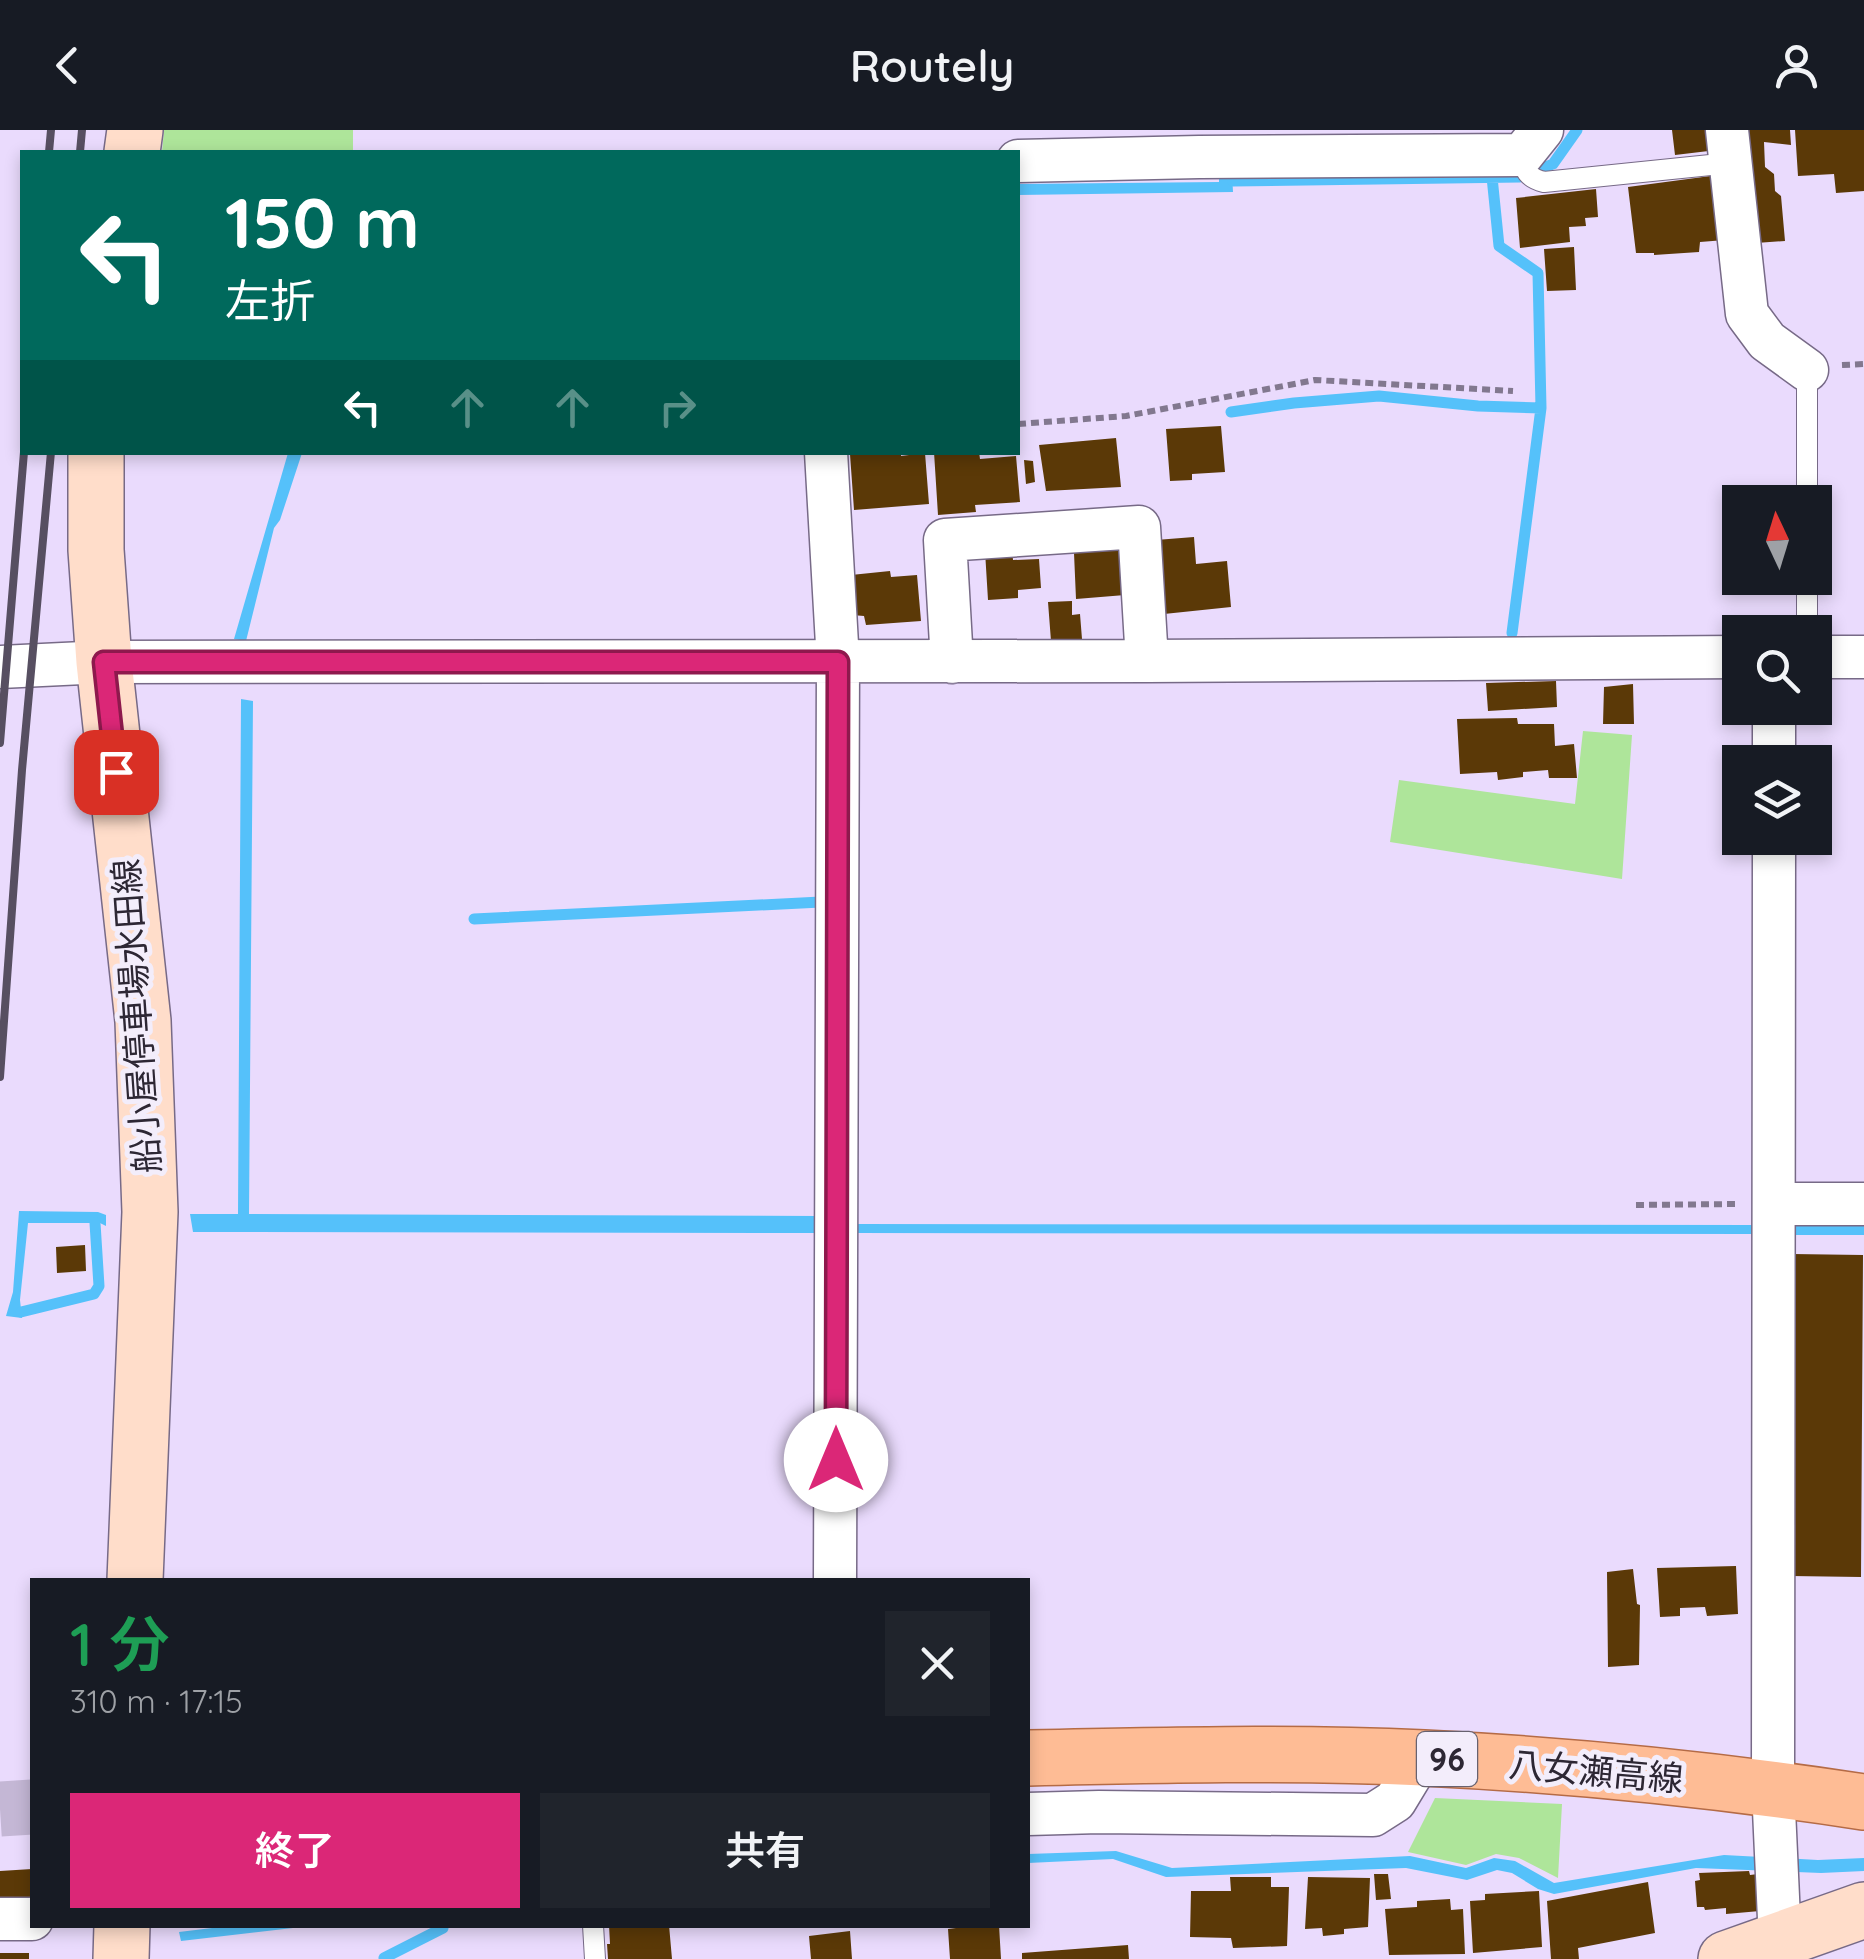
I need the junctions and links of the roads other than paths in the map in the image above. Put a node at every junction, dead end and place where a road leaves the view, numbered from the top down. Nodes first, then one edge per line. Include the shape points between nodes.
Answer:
1 (1532, 142) edge
2 (1199, 144) edge
3 (1728, 146) edge
4 (1020, 161) edge
5 (1807, 370) joint
6 (96, 455) edge
7 (826, 455) edge
8 (1807, 485) edge
9 (1832, 656) edge
10 (1722, 657) edge
11 (1864, 657) edge
12 (1147, 661) junction
13 (104, 662) junction
14 (838, 662) junction
15 (952, 662) junction
16 (0, 666) edge
17 (1774, 855) edge
18 (1774, 1204) junction
19 (1864, 1204) edge
20 (136, 1578) edge
21 (835, 1578) edge
22 (1030, 1758) edge
23 (1420, 1758) junction
24 (1774, 1788) junction
25 (1864, 1802) edge
26 (1030, 1814) edge
27 (1864, 1910) edge
28 (0, 1918) edge
29 (30, 1919) edge
30 (122, 1928) edge
31 (593, 1928) edge
32 (1780, 1941) junction
33 (121, 1959) edge
34 (596, 1959) edge
35 (1726, 1959) edge

1 - 2 street
1 - 3 lane via 1524,169 1544,182
2 - 4 street
3 - 5 street via 1747,314 1767,341
5 - 8 lane
6 - 13 main road, 船小屋停車場水田線
7 - 14 street
9 - 11 street
10 - 12 street
12 - 15 street
12 - 15 street via 1139,527 945,540
13 - 14 street
13 - 16 street
13 - 20 main road, 船小屋停車場水田線 via 143,1021 149,1193
14 - 15 street
14 - 21 street
17 - 18 street
18 - 19 street
18 - 24 street
22 - 23 main road, 八女瀬高線 / 96
23 - 24 main road, 八女瀬高線 / 96
23 - 26 street via 1395,1801 1373,1815
24 - 25 main road, 八女瀬高線 / 96
24 - 32 street
27 - 32 main road
28 - 29 street
30 - 33 main road
31 - 34 lane
32 - 35 main road

